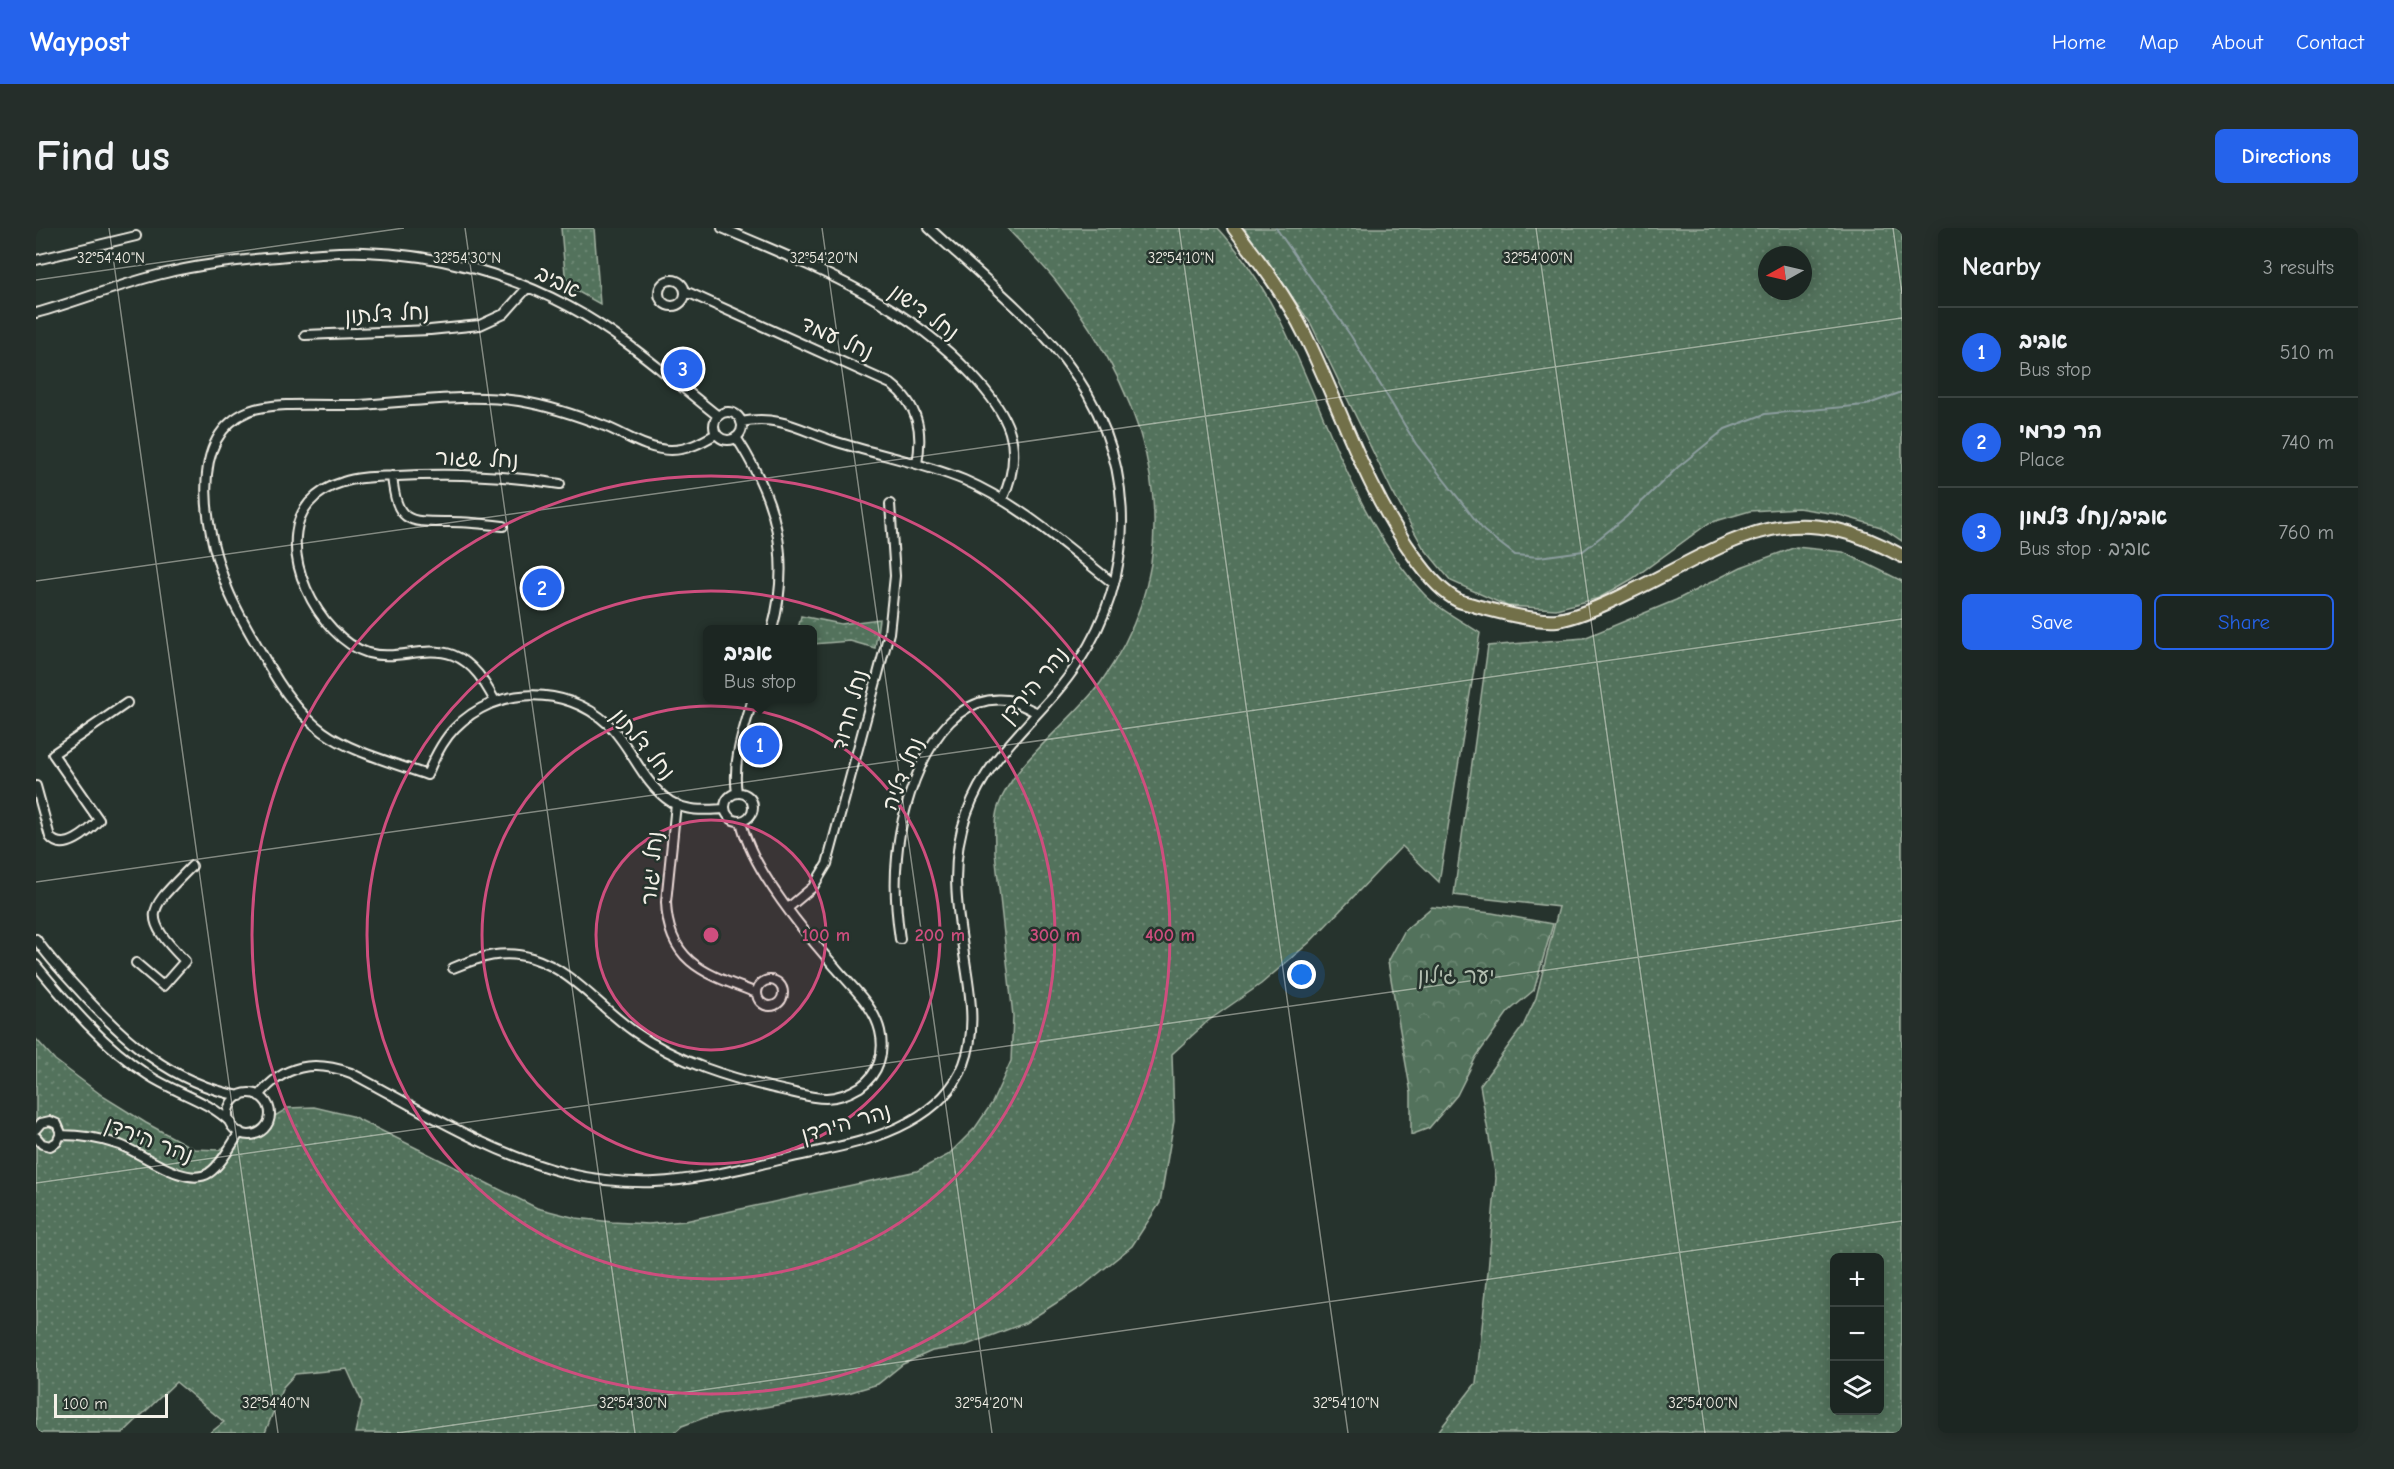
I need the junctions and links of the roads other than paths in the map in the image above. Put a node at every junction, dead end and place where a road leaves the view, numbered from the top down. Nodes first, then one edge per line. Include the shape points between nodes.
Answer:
1 (722, 228) edge
2 (928, 228) edge
3 (1234, 228) edge
4 (136, 236) dead end
5 (36, 260) edge
6 (528, 287) junction
7 (685, 291) dead end
8 (36, 314) edge
9 (305, 335) dead end
10 (718, 416) junction
11 (741, 422) junction
12 (716, 434) junction
13 (736, 438) junction
14 (917, 464) junction
15 (392, 476) junction
16 (560, 484) dead end
17 (1002, 500) junction
18 (890, 504) dead end
19 (503, 526) dead end
20 (1902, 556) edge
21 (1114, 584) junction
22 (773, 625) edge
23 (495, 701) junction
24 (127, 703) dead end
25 (752, 703) edge
26 (1036, 712) junction
27 (36, 786) edge
28 (737, 793) junction
29 (676, 804) junction
30 (725, 809) junction
31 (741, 821) junction
32 (192, 866) dead end
33 (788, 908) junction
34 (36, 939) edge
35 (900, 939) dead end
36 (136, 963) dead end
37 (36, 965) edge
38 (453, 968) dead end
39 (757, 993) dead end
40 (240, 1096) junction
41 (259, 1096) junction
42 (231, 1123) junction
43 (36, 1129) edge
44 (240, 1132) junction
45 (60, 1135) junction
46 (36, 1137) edge

1 - 17 street, נחל דישון via 860,290 907,318 948,351 995,400 1009,427 1012,471
2 - 21 street, נהר הירדן via 1034,326 1063,357 1091,398 1109,439 1120,480 1123,522
3 - 20 main road via 1283,294 1305,334 1382,507 1428,575 1458,601 1508,615 1557,620 1604,605 1725,543 1785,525 1849,532
4 - 5 street
6 - 8 street, אביב via 422,257 333,252 184,269
6 - 9 street, נחל דלתון via 504,314 480,325
6 - 10 street, אביב via 594,321
7 - 14 street, נחל עמד via 891,384 907,398 916,415 920,432
10 - 11 street via 730,412
10 - 12 street
11 - 13 street
11 - 14 street via 779,421
12 - 13 street via 725,440
12 - 23 street, נחל דלתון via 691,446 664,449 556,409 462,397 266,407 241,415 224,430 212,450 207,474 215,550 233,600 278,682 308,721 335,742 427,775 438,749 454,728
13 - 22 street via 762,483 778,531 781,584
14 - 17 street via 965,480
15 - 16 street, נחל שגור via 482,475
15 - 19 street via 399,507 412,520
15 - 23 street, נחל שגור via 344,481 323,490 308,504 295,540 301,577 328,624 348,644 384,656 433,652 453,655 476,671
17 - 21 street
18 - 33 street, נחל חרוד via 895,576 884,655 829,858 816,883
21 - 26 street, נהר הירדן via 1095,635 1076,667
23 - 29 street, נחל דלתון via 542,694 588,709 608,725 653,786
24 - 27 street via 53,754 99,820 83,837 53,841
25 - 28 street via 734,775
26 - 35 street, נחל דליה via 1009,700 982,702 960,712 940,733 918,774 899,835 896,897
26 - 41 street, נהר הירדן via 988,771 967,812 956,859 955,886 971,1007 964,1066 943,1097 908,1123 857,1142 709,1176 629,1182 582,1176 519,1158 335,1068 292,1070 270,1083
28 - 30 street via 728,798
28 - 31 street via 747,796 752,805 750,815
29 - 30 street, נחל דלתון via 699,810
29 - 39 street, נחל יגור via 666,902 672,938 684,956 700,969
30 - 31 street via 730,818
31 - 33 street via 754,857
32 - 36 street via 165,894 155,913 159,933 186,961 163,986
33 - 38 street via 865,1002 880,1029 880,1060 874,1072 866,1083 840,1096 811,1096 694,1065 641,1036 564,975 534,958 489,955
34 - 40 street via 105,1019 139,1050 190,1080
37 - 42 street via 93,1030 125,1059 160,1083 212,1107
40 - 41 street
40 - 42 street via 230,1107
41 - 44 street via 269,1108 267,1124 256,1134
42 - 44 street
43 - 45 street via 44,1121 52,1121 59,1127
44 - 45 street, נהר הירדן via 215,1167 197,1177 178,1173 111,1142
45 - 46 street via 57,1142 48,1146

